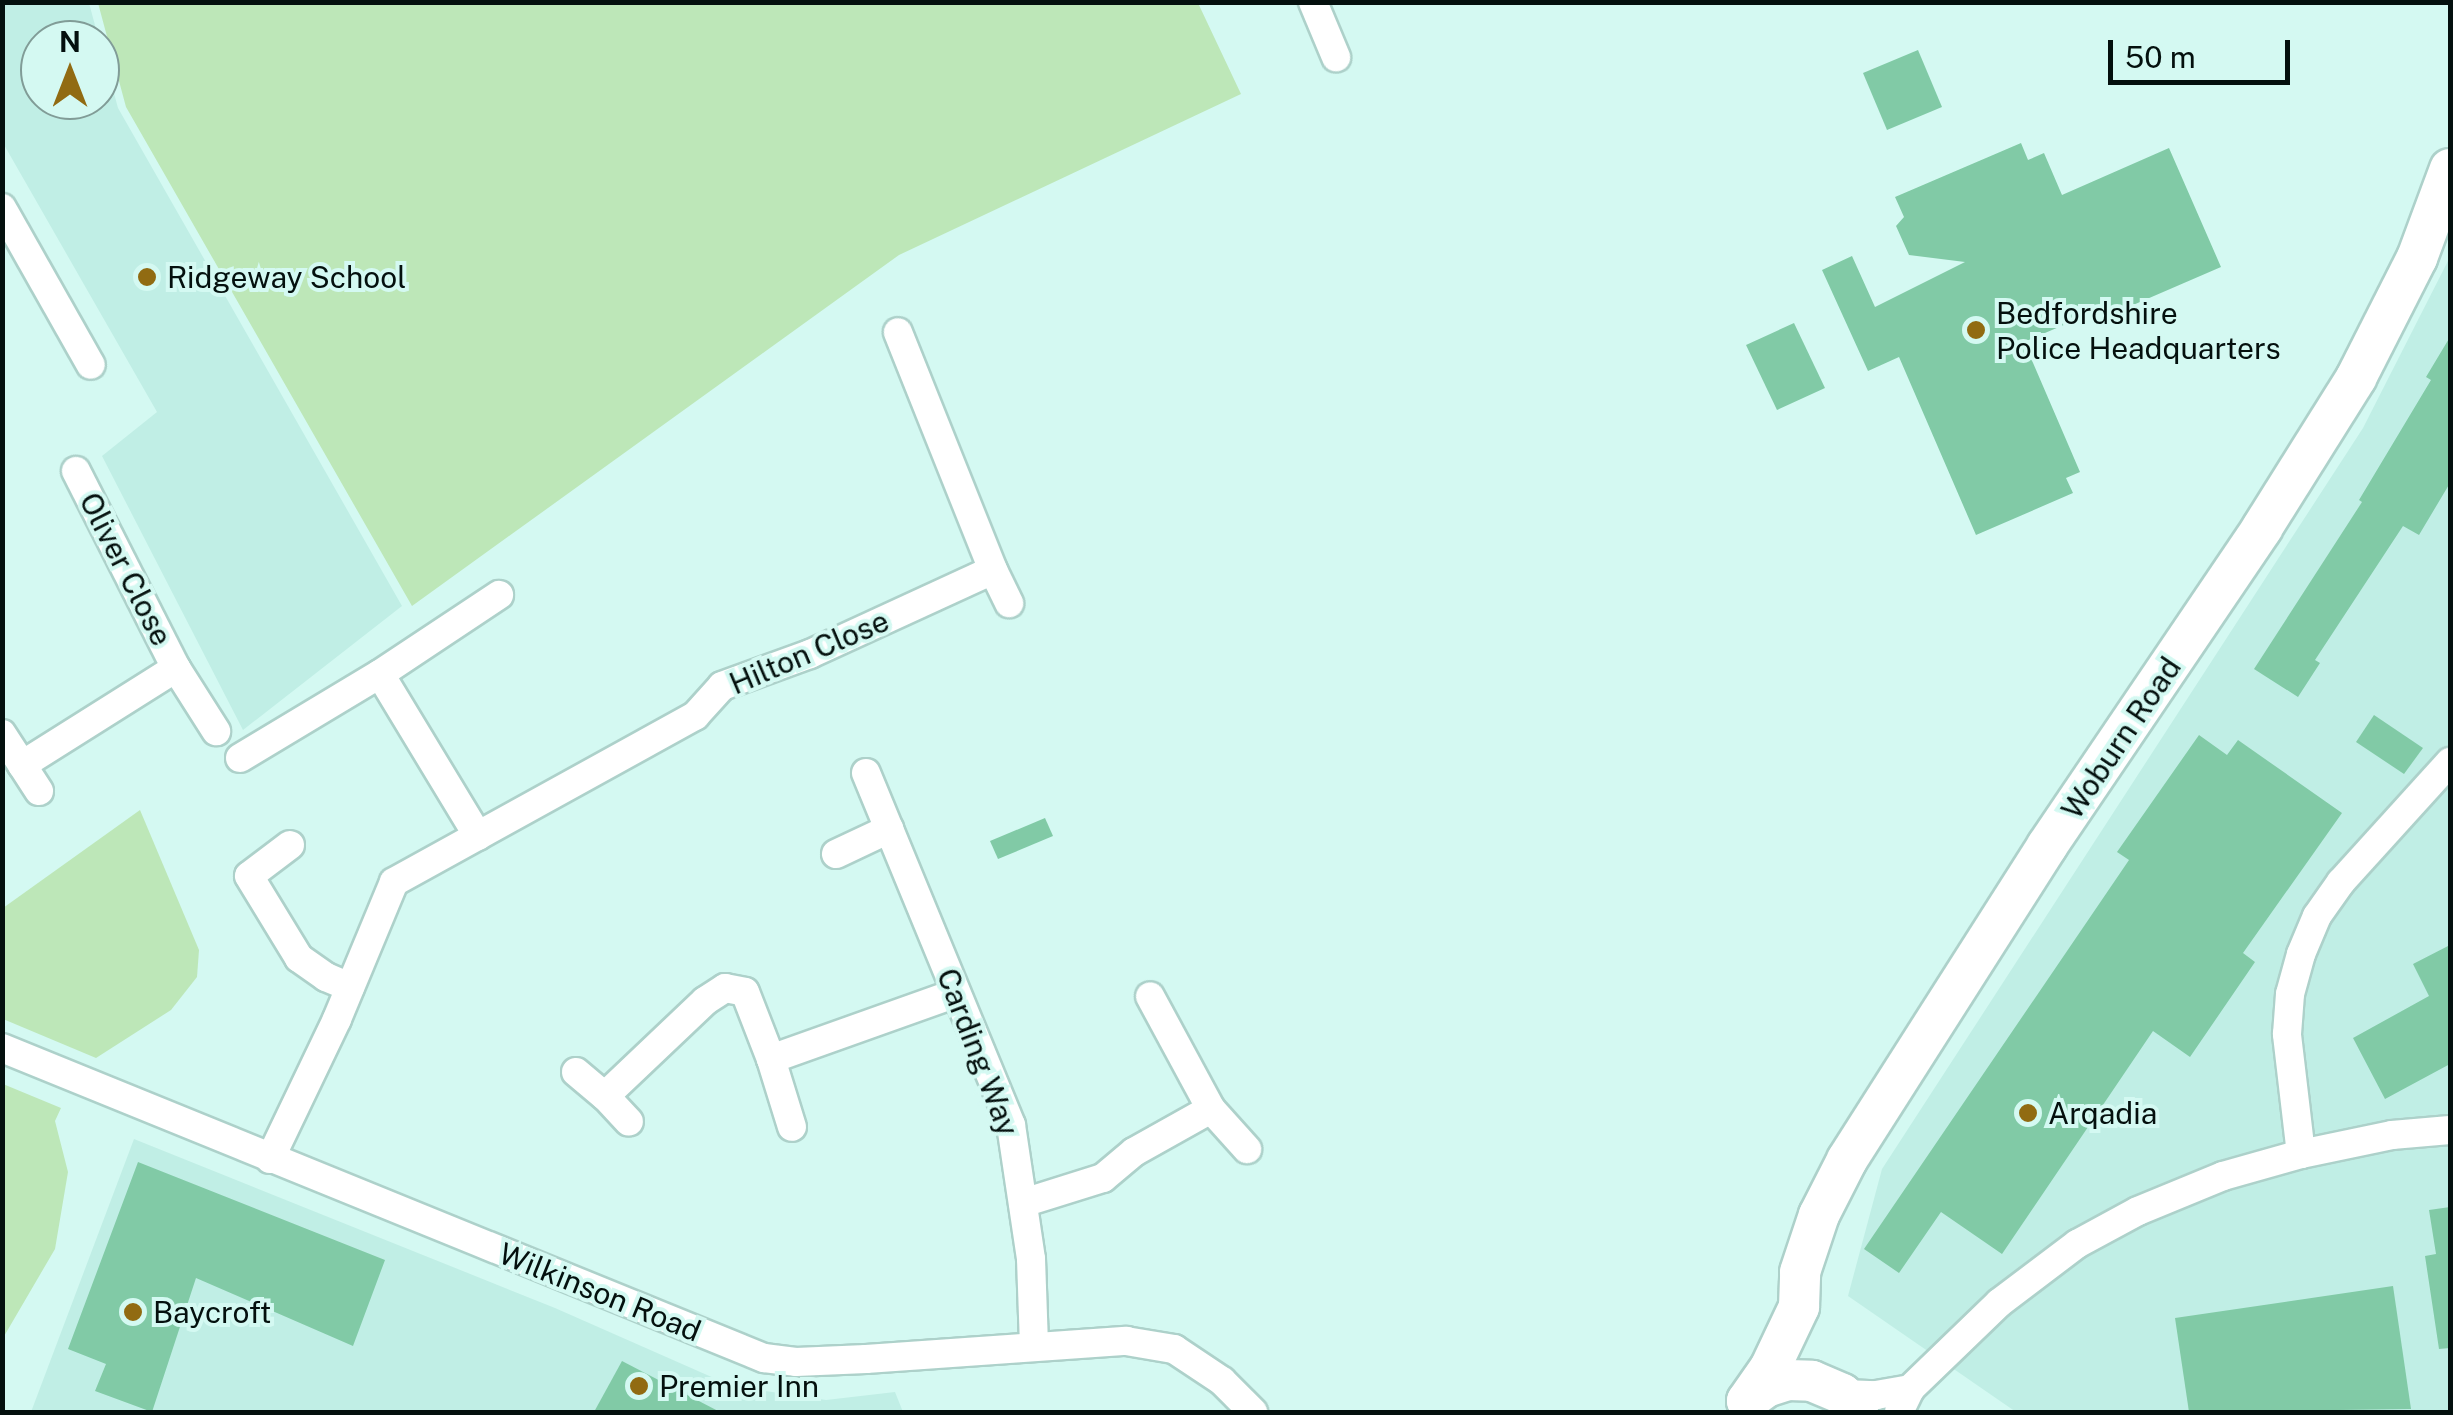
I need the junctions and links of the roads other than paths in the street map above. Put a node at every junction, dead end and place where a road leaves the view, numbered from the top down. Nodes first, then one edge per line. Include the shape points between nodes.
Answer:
1 (1313, 2) edge
2 (1336, 57) dead end
3 (2450, 168) edge
4 (3, 205) edge
5 (898, 332) dead end
6 (91, 365) dead end
7 (76, 471) dead end
8 (992, 570) junction
9 (499, 595) dead end
10 (1009, 603) dead end
11 (176, 668) junction
12 (380, 674) junction
13 (216, 730) dead end
14 (3, 736) edge
15 (240, 758) dead end
16 (2450, 762) edge
17 (22, 765) junction
18 (866, 773) dead end
19 (39, 792) dead end
20 (889, 829) junction
21 (478, 836) junction
22 (290, 846) dead end
23 (836, 854) dead end
24 (350, 987) junction
25 (956, 993) junction
26 (1150, 996) dead end
27 (2, 1048) edge
28 (772, 1059) junction
29 (576, 1072) dead end
30 (605, 1096) junction
31 (1211, 1110) junction
32 (629, 1122) dead end
33 (792, 1127) dead end
34 (2450, 1130) edge
35 (1247, 1149) dead end
36 (2301, 1154) junction
37 (270, 1159) junction
38 (1022, 1203) junction
39 (1799, 1307) junction
40 (1034, 1344) junction
41 (1222, 1381) junction
42 (1845, 1399) edge
43 (1904, 1401) edge
44 (1743, 1407) edge
45 (1232, 1412) edge
46 (1253, 1412) edge

1 - 2 street
3 - 39 main road, Woburn Road via 2416,258 2356,378 1846,1160 1800,1272
4 - 6 street
5 - 8 street
7 - 11 street, Oliver Close
8 - 10 street
8 - 21 street, Hilton Close via 810,654 722,686 695,716
9 - 12 street
11 - 13 street, Oliver Close
11 - 17 street, Oliver Close
12 - 15 street
12 - 21 street
14 - 17 street
16 - 36 street via 2341,882 2301,954 2287,1034
17 - 19 street
18 - 20 street, Carding Way
20 - 23 street
20 - 25 street, Carding Way
21 - 24 street, Hilton Close via 394,882
22 - 24 street via 249,876 299,958
24 - 37 street, Hilton Close
25 - 28 street
25 - 38 street, Carding Way via 1011,1125
26 - 31 street
27 - 37 street, Wilkinson Road
28 - 30 street via 745,992 725,988
28 - 33 street
29 - 30 street
30 - 32 street
31 - 35 street
31 - 38 street via 1134,1152 1102,1178
34 - 36 street
36 - 43 street via 2138,1210 2077,1244 1998,1303
37 - 40 street, Wilkinson Road via 764,1358 866,1359
38 - 40 street, Carding Way
39 - 42 main road, Woburn Road via 1817,1360
39 - 44 main road, Woburn Road
40 - 41 street, Wilkinson Road via 1126,1341 1174,1349
41 - 45 street
41 - 46 street, Wilkinson Road
42 - 43 street via 1876,1395
42 - 44 main road via 1812,1381 1788,1380 1766,1387

